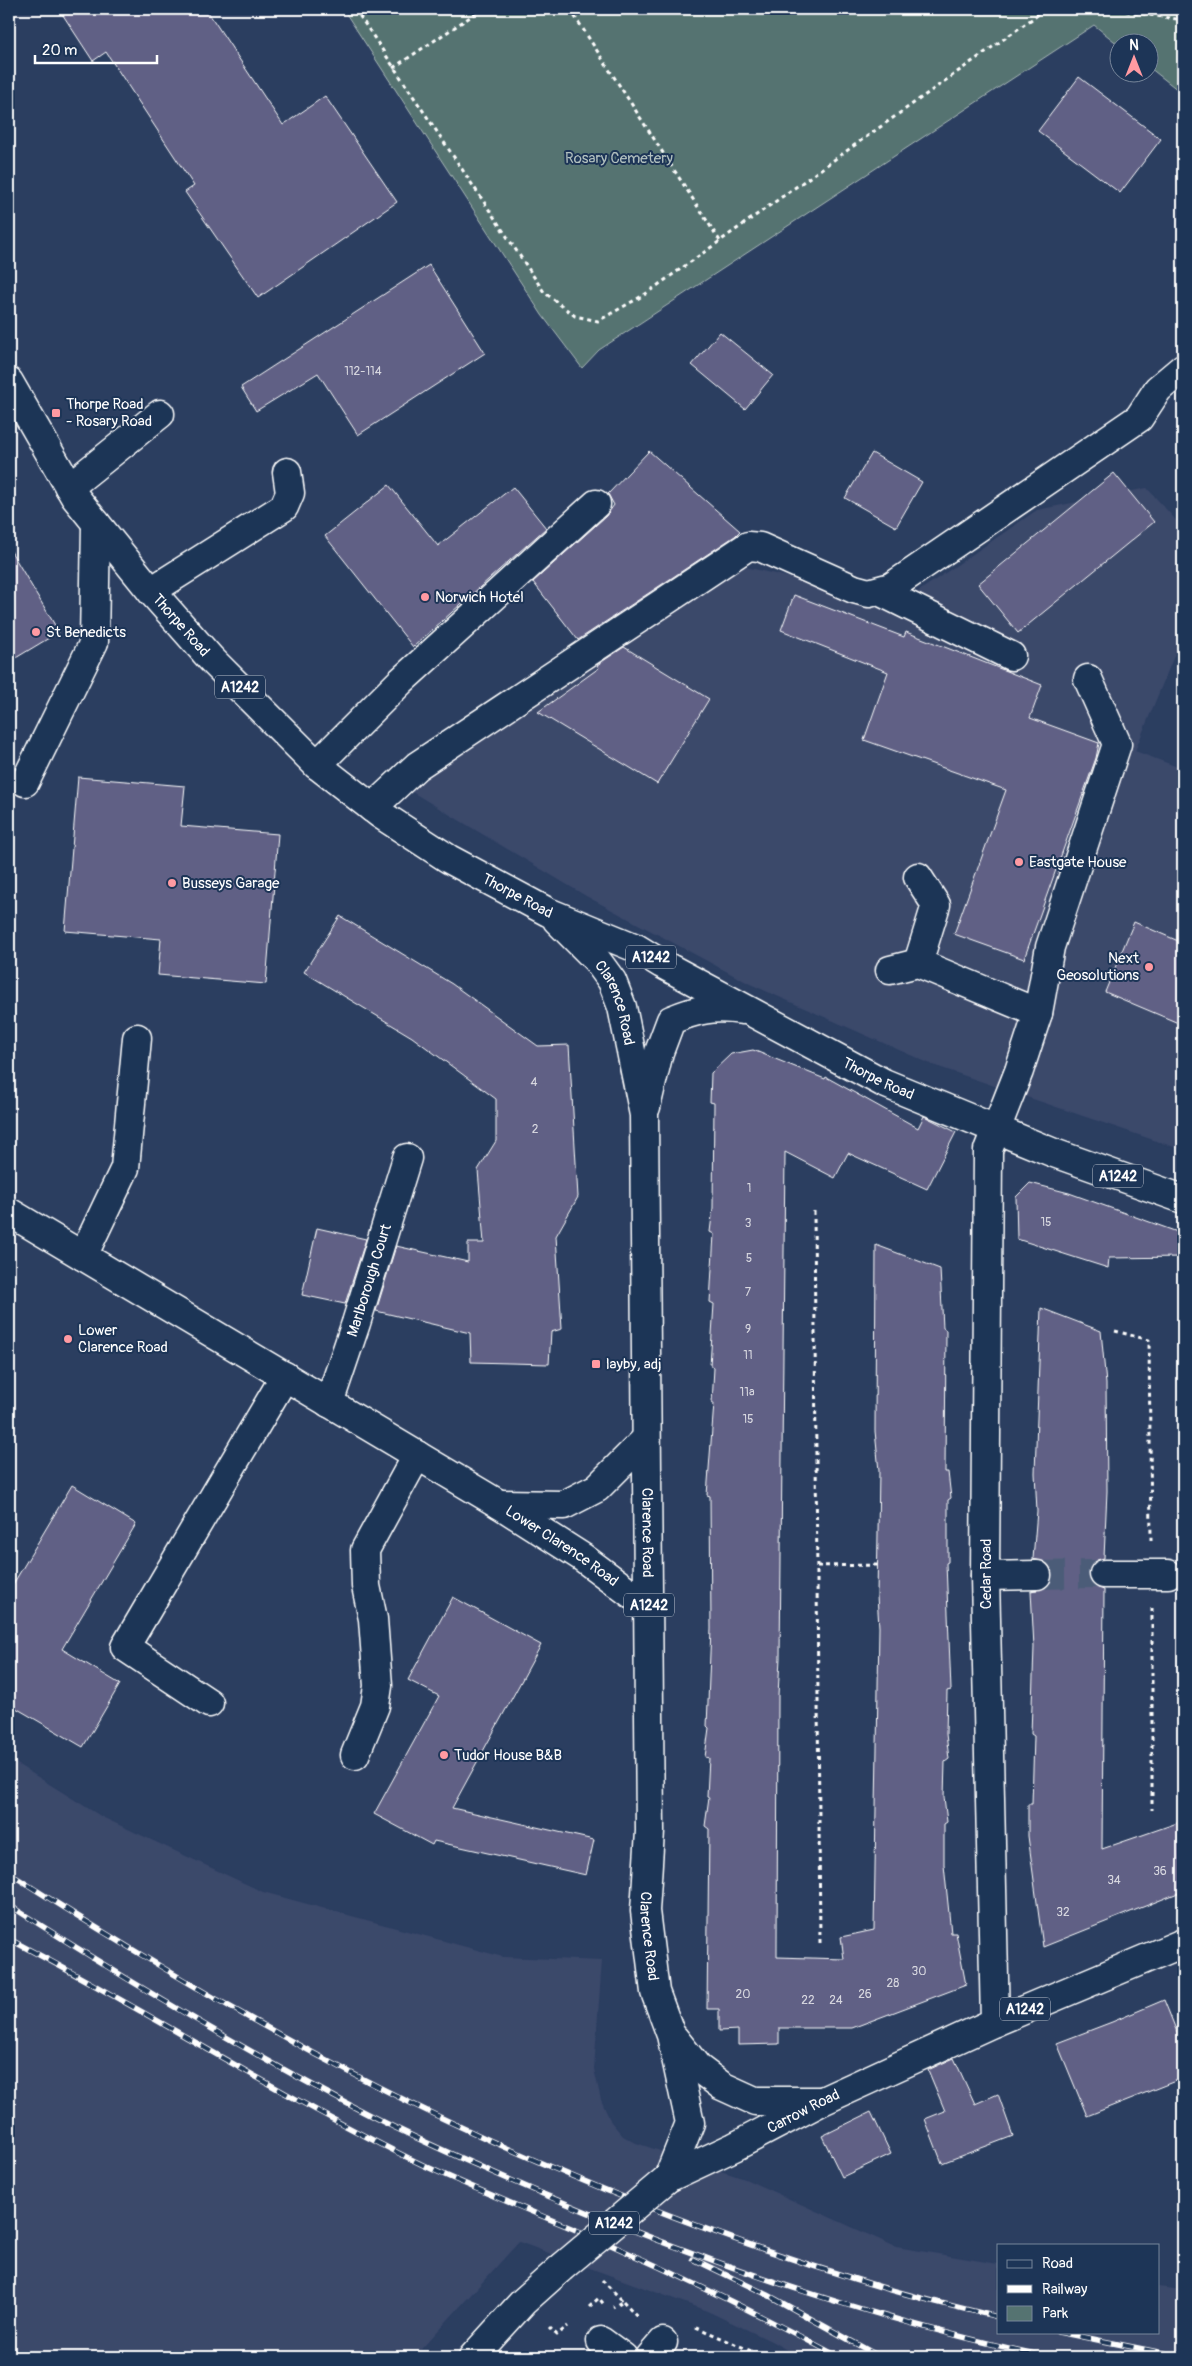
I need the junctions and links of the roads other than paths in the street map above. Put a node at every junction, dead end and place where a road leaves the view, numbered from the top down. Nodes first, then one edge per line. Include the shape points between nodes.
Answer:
1 (1183, 368) edge
2 (9, 382) edge
3 (160, 414) dead end
4 (287, 472) dead end
5 (69, 487) junction
6 (596, 504) dead end
7 (96, 523) junction
8 (152, 592) junction
9 (879, 592) junction
10 (1011, 656) dead end
11 (1088, 679) dead end
12 (317, 764) junction
13 (25, 782) dead end
14 (372, 808) junction
15 (918, 877) dead end
16 (548, 912) junction
17 (918, 963) junction
18 (890, 970) dead end
19 (751, 1011) junction
20 (1038, 1013) junction
21 (137, 1038) dead end
22 (644, 1115) junction
23 (995, 1128) junction
24 (407, 1158) dead end
25 (1183, 1198) edge
26 (9, 1212) edge
27 (83, 1256) junction
28 (285, 1376) junction
29 (329, 1403) junction
30 (646, 1440) junction
31 (417, 1454) junction
32 (499, 1504) junction
33 (1104, 1574) tunnel mouth
34 (1168, 1574) dead end
35 (1037, 1575) tunnel mouth
36 (985, 1576) junction
37 (649, 1607) junction
38 (209, 1704) dead end
39 (355, 1756) dead end
40 (1183, 1943) edge
41 (995, 2022) junction
42 (671, 2035) junction
43 (820, 2102) junction
44 (668, 2178) junction
45 (601, 2341) dead end
46 (474, 2357) edge
47 (623, 2357) edge

1 - 9 main road via 1158,389 1140,418
2 - 5 main road, Thorpe Road / A1242
3 - 5 main road
4 - 8 main road via 290,493 284,507
5 - 7 main road, Thorpe Road / A1242
6 - 12 main road via 400,682
7 - 8 main road, Thorpe Road / A1242
7 - 13 main road via 94,642
8 - 12 main road, Thorpe Road / A1242 via 211,658
9 - 10 main road
9 - 14 main road via 854,589 760,547 748,546 417,766
11 - 20 main road, Cedar Road via 1117,744 1050,947
12 - 14 main road, Thorpe Road / A1242
14 - 16 main road, Thorpe Road / A1242 via 450,859
15 - 17 main road via 936,905
16 - 19 main road, Thorpe Road / A1242 via 636,948
16 - 22 main road, Clarence Road / A1242 via 596,959 612,981 622,1007
17 - 18 main road
17 - 20 main road
19 - 22 main road, Clarence Road / A1242 via 717,1007 693,1011 671,1020 659,1052
19 - 23 main road, Thorpe Road / A1242 via 884,1083
20 - 23 main road, Cedar Road via 1019,1071
21 - 27 main road via 125,1168
22 - 30 main road, Clarence Road / A1242
23 - 25 main road, Thorpe Road / A1242 via 1054,1153
23 - 36 main road, Cedar Road via 988,1150
24 - 29 main road, Marlborough Court
26 - 27 main road, Lower Clarence Road
27 - 28 main road, Lower Clarence Road
28 - 29 main road, Lower Clarence Road
28 - 38 main road via 125,1647
29 - 31 main road, Lower Clarence Road
30 - 32 main road, Lower Clarence Road via 597,1488 564,1505
30 - 37 main road, Clarence Road / A1242
31 - 32 main road, Lower Clarence Road
31 - 39 main road via 365,1550 378,1686 375,1706
32 - 37 main road, Lower Clarence Road via 582,1557
33 - 34 main road
35 - 36 main road
36 - 41 main road, Cedar Road
37 - 42 main road, Clarence Road / A1242 via 650,1831 646,1911 655,1992
40 - 41 main road, Carrow Road / A1242
41 - 43 main road, Carrow Road / A1242
42 - 43 main road, Clarence Road / A1242 via 698,2068 722,2086 755,2101
42 - 44 main road, Clarence Road / A1242 via 690,2123
43 - 44 main road, Carrow Road / A1242
44 - 46 main road, Carrow Road / A1242, bridge via 523,2302
45 - 47 main road

